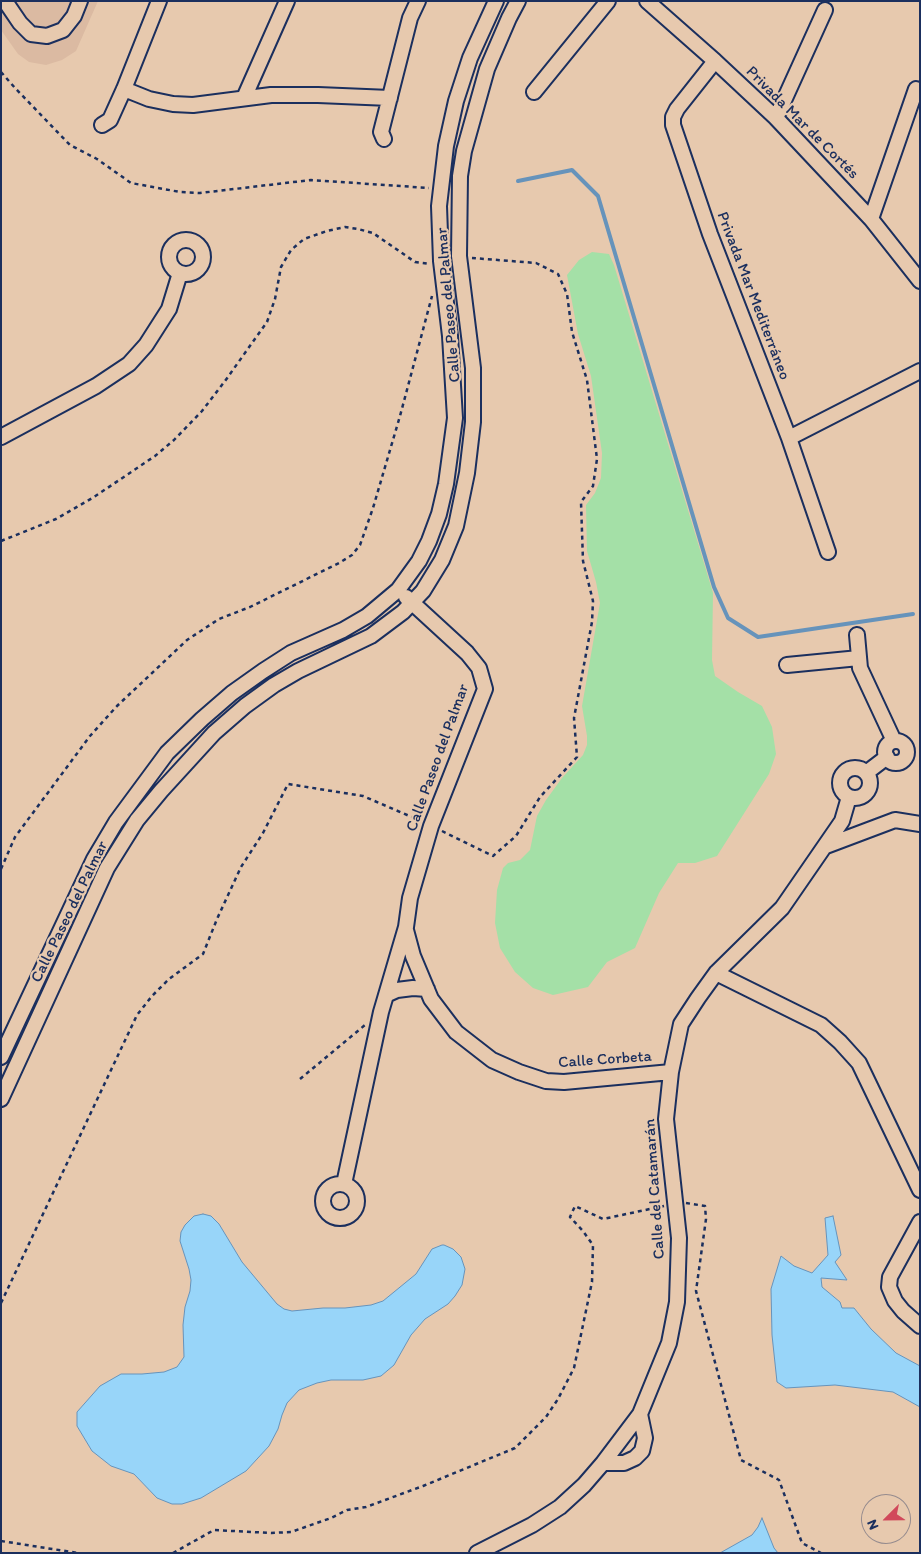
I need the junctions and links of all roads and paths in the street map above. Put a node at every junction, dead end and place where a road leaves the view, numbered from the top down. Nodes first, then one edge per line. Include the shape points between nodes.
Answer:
1 (5, 1) edge
2 (80, 1) edge
3 (159, 1) edge
4 (287, 1) edge
5 (496, 1) edge
6 (518, 1) edge
7 (608, 1) edge
8 (647, 1) edge
9 (413, 4) edge
10 (825, 10) dead end
11 (715, 61) junction
12 (1, 72) edge
13 (916, 89) dead end
14 (124, 90) junction
15 (534, 92) dead end
16 (244, 98) junction
17 (390, 98) junction
18 (776, 118) junction
19 (102, 125) dead end
20 (384, 139) dead end
21 (446, 146) junction
22 (464, 151) junction
23 (441, 188) junction
24 (439, 206) junction
25 (459, 206) junction
26 (871, 219) junction
27 (459, 256) junction
28 (442, 261) junction
29 (180, 273) dead end
30 (920, 281) edge
31 (434, 289) dead end
32 (920, 371) edge
33 (1, 437) edge
34 (789, 438) junction
35 (1, 541) edge
36 (828, 552) dead end
37 (398, 590) junction
38 (413, 602) junction
39 (857, 635) dead end
40 (859, 658) junction
41 (787, 666) dead end
42 (866, 773) junction
43 (849, 797) junction
44 (920, 824) edge
45 (431, 826) junction
46 (826, 846) junction
47 (1, 869) edge
48 (406, 927) junction
49 (716, 973) junction
50 (427, 989) junction
51 (386, 995) junction
52 (382, 1012) junction
53 (1, 1057) edge
54 (671, 1072) junction
55 (300, 1079) dead end
56 (1, 1099) edge
57 (344, 1184) dead end
58 (920, 1190) edge
59 (676, 1204) junction
60 (920, 1222) edge
61 (1, 1303) edge
62 (920, 1326) edge
63 (640, 1414) junction
64 (604, 1463) junction
65 (1, 1541) edge
66 (78, 1553) edge
67 (173, 1553) edge
68 (477, 1553) edge
69 (821, 1553) edge

1 - 2 street via 31,34 48,36 63,30
3 - 14 street
4 - 16 street
5 - 21 street, Calle Paseo del Palmar via 470,58
6 - 22 street, Calle Paseo del Palmar via 487,69
7 - 15 street
8 - 11 street, Privada Mar de Cortés
9 - 17 street
10 - 18 street
11 - 18 street, Privada Mar de Cortés
11 - 34 street, Privada Mar Mediterráneo via 677,109 673,125 710,234
12 - 23 path via 70,145 131,184 200,193 311,180
13 - 26 street
14 - 16 street via 173,104 205,104
14 - 19 street via 110,120
16 - 17 street via 318,95
17 - 20 street via 380,132
18 - 26 street, Privada Mar de Cortés
21 - 22 street
21 - 23 street, Calle Paseo del Palmar
22 - 25 street, Calle Paseo del Palmar
23 - 24 street, Calle Paseo del Palmar
24 - 25 street
24 - 28 street, Calle Paseo del Palmar
25 - 27 street, Calle Paseo del Palmar
26 - 30 street, Privada Mar de Cortés
27 - 38 street, Calle Paseo del Palmar via 473,368 473,422 468,472 456,526 442,560
27 - 45 path via 536,264 558,274 567,294 572,332 587,380 597,459 593,486 581,502 583,561 593,601 592,622 574,718 577,757 540,797 516,836 493,856
28 - 35 path via 430,264 415,262 373,233 358,229 344,227 304,239 291,250 281,267 276,299 267,322 225,381 174,440 94,497 56,519
28 - 37 street, Calle Paseo del Palmar via 455,418 452,448 439,514 429,541
29 - 33 street via 169,310 129,364 96,386
31 - 47 path via 376,499 360,545 339,563 219,619 188,640 117,706 90,736 14,837
32 - 34 street
34 - 36 street, Privada Mar Mediterráneo
37 - 38 street, Calle Paseo del Palmar
37 - 53 street, Calle Paseo del Palmar via 367,616 263,671 232,693 166,753 116,822 94,859
38 - 45 street, Calle Paseo del Palmar via 467,653 479,668 485,688
38 - 56 street, Calle Paseo del Palmar via 371,636 282,680 245,706 214,733 160,791 137,820 107,868
39 - 40 street
40 - 41 street
40 - 42 street via 860,668 894,741 903,743 907,750 902,761 894,762 887,757
42 - 43 street via 870,785 866,794 858,798
42 - 43 street via 854,767 842,774 840,787
43 - 46 street, Calle del Catamarán via 842,821
44 - 46 street via 895,820
45 - 48 street, Calle Paseo del Palmar via 410,898
45 - 61 path via 363,796 288,784 241,867 203,954 169,979 137,1015
46 - 49 street, Calle del Catamarán via 782,908
48 - 50 street, Calle Corbeta via 413,956
48 - 51 street, Calle Paseo del Palmar
49 - 54 street, Calle del Catamarán via 681,1024
49 - 58 street via 821,1026 859,1062
50 - 51 street via 397,990
50 - 54 street, Calle Corbeta via 456,1032 492,1060 519,1072 546,1081 564,1082
51 - 52 street, Calle Paseo del Palmar
52 - 55 path
52 - 57 street, Calle Paseo del Palmar
54 - 59 street, Calle del Catamarán via 666,1119
59 - 63 street, Calle del Catamarán via 679,1238 677,1302 669,1343
59 - 67 path via 603,1219 575,1206 570,1217 593,1246 592,1282 574,1368 546,1417 514,1448 423,1486 291,1532 214,1530
59 - 69 path via 705,1206 696,1291 741,1460 779,1480 802,1543
60 - 62 street via 890,1277 888,1287 903,1311
63 - 64 street, Calle del Catamarán
63 - 64 street via 645,1438 642,1451 624,1463
64 - 68 street, Calle del Catamarán via 560,1507
65 - 66 path

